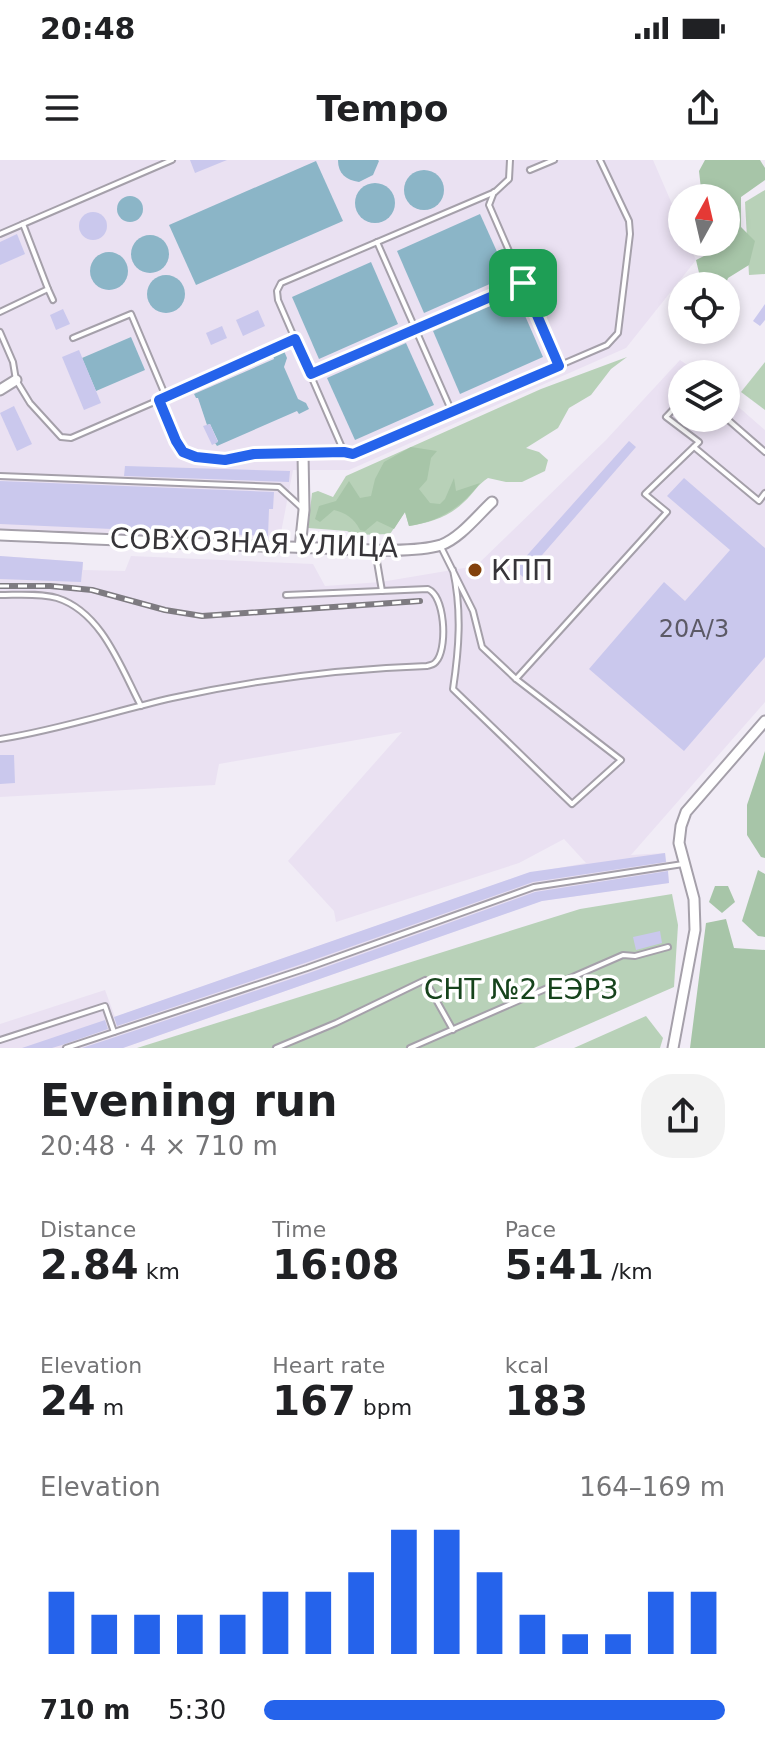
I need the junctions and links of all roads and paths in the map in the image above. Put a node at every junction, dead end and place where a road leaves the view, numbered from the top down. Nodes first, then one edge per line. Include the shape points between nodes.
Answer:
1 (172, 160) edge
2 (510, 160) edge
3 (554, 160) edge
4 (600, 160) edge
5 (530, 170) dead end
6 (495, 192) junction
7 (475, 200) junction
8 (489, 205) junction
9 (23, 224) junction
10 (0, 234) edge
11 (376, 242) junction
12 (523, 283) junction
13 (48, 289) junction
14 (53, 300) dead end
15 (0, 312) edge
16 (415, 329) junction
17 (0, 332) edge
18 (73, 338) dead end
19 (295, 339) junction
20 (559, 366) junction
21 (311, 374) junction
22 (16, 380) junction
23 (0, 390) edge
24 (166, 397) junction
25 (159, 400) junction
26 (452, 412) junction
27 (740, 430) edge
28 (686, 432) edge
29 (694, 447) junction
30 (344, 452) junction
31 (765, 452) edge
32 (303, 453) junction
33 (0, 476) edge
34 (765, 493) edge
35 (492, 502) dead end
36 (304, 510) junction
37 (0, 535) edge
38 (440, 545) junction
39 (300, 548) junction
40 (375, 550) junction
41 (453, 570) junction
42 (382, 591) junction
43 (0, 595) edge
44 (286, 595) dead end
45 (516, 679) junction
46 (141, 706) junction
47 (765, 721) edge
48 (0, 739) edge
49 (683, 864) junction
50 (668, 947) dead end
51 (453, 1030) junction
52 (114, 1032) junction
53 (0, 1040) edge
54 (66, 1048) edge
55 (276, 1048) edge
56 (410, 1048) edge
57 (673, 1048) edge

1 - 9 lane
2 - 6 lane via 509,179
3 - 5 lane
4 - 20 lane via 629,221 618,333 607,345
6 - 7 lane
6 - 8 lane
7 - 8 lane
7 - 11 lane
8 - 12 lane
9 - 10 lane
9 - 13 lane
11 - 16 lane
11 - 19 lane via 281,283 278,300
12 - 16 lane
12 - 20 lane
13 - 14 lane
13 - 15 lane
16 - 21 lane
16 - 26 lane
17 - 22 lane
18 - 24 lane via 131,314
19 - 21 lane
19 - 24 lane
20 - 26 lane
21 - 30 lane
22 - 23 street
22 - 25 lane via 38,412 66,438
24 - 25 lane
25 - 32 lane via 183,452 196,457 225,460
26 - 30 lane via 361,452
27 - 31 lane
28 - 29 lane via 699,442
29 - 34 lane via 759,501
29 - 45 lane via 645,494 667,512
30 - 32 lane
32 - 36 street
33 - 36 lane via 279,487
35 - 38 street, СОВХОЗНАЯ УЛИЦА
36 - 39 street
37 - 39 street, СОВХОЗНАЯ УЛИЦА
38 - 40 street, СОВХОЗНАЯ УЛИЦА
38 - 41 lane
39 - 40 street, СОВХОЗНАЯ УЛИЦА
40 - 42 lane
41 - 45 lane via 473,611 482,647
41 - 45 lane via 459,597 453,689 572,804 621,760
42 - 44 lane
42 - 46 lane via 428,589 439,598 442,643 434,664 310,673
43 - 46 lane via 54,597 80,610 103,636
46 - 48 lane
47 - 49 street via 686,812 679,843
49 - 52 lane via 534,887
49 - 57 street via 694,899 695,930
50 - 51 lane via 623,955
51 - 55 lane via 425,980
51 - 56 lane
52 - 53 lane via 105,1006
52 - 54 lane

